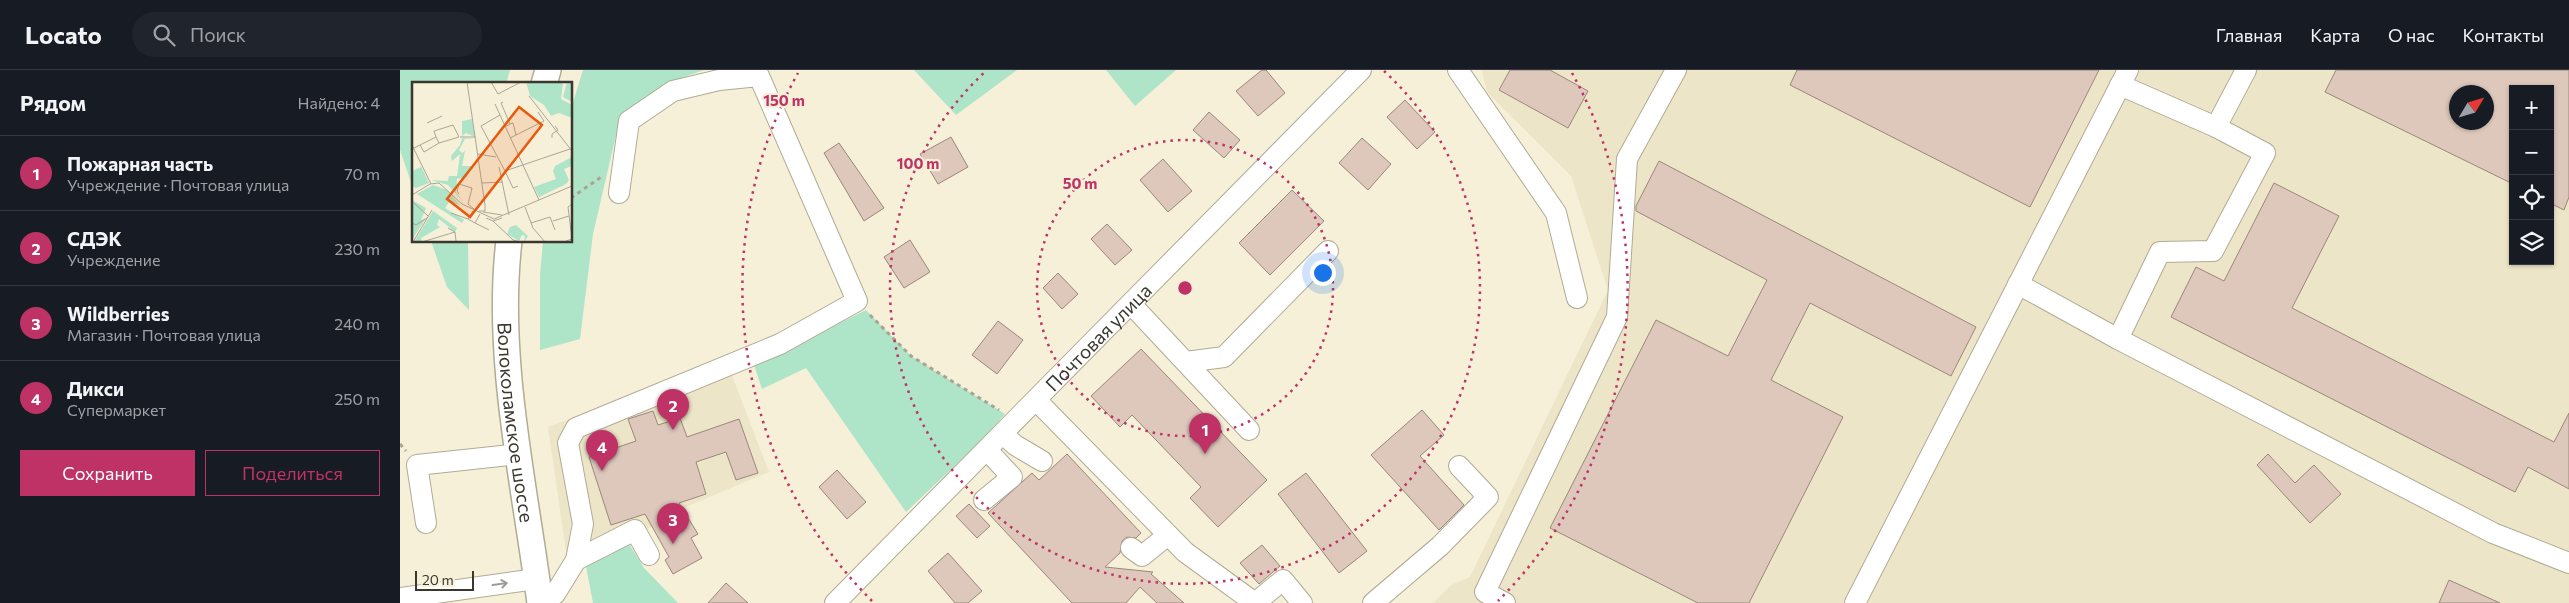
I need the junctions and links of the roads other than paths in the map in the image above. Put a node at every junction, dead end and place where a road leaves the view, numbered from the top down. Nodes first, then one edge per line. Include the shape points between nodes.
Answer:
1 (1361, 70) edge
2 (1458, 70) edge
3 (1676, 70) edge
4 (2246, 70) edge
5 (2124, 77) edge
6 (2216, 127) junction
7 (619, 193) dead end
8 (509, 242) edge
9 (1328, 251) dead end
10 (2018, 284) junction
11 (1576, 298) dead end
12 (1131, 304) junction
13 (2118, 339) junction
14 (1186, 362) junction
15 (1037, 401) junction
16 (1010, 428) junction
17 (1249, 430) dead end
18 (987, 450) junction
19 (519, 454) junction
20 (1042, 461) dead end
21 (1460, 466) dead end
22 (984, 500) dead end
23 (426, 523) dead end
24 (1168, 535) junction
25 (1131, 548) dead end
26 (649, 555) dead end
27 (576, 560) junction
28 (2569, 563) edge
29 (547, 595) edge
30 (1482, 597) edge
31 (400, 598) edge
32 (835, 603) edge
33 (1255, 603) edge
34 (1302, 603) edge
35 (1373, 603) edge
36 (1506, 603) edge
37 (1855, 603) edge

1 - 12 street, Почтовая улица
2 - 11 street via 1556,213
3 - 30 street via 1628,159 1617,317
4 - 6 street
5 - 6 street
5 - 10 street
6 - 13 street via 2266,153 2213,251 2160,252
7 - 27 street via 629,121 673,91 719,80 759,76 857,301 780,344 576,428 568,443 583,524
8 - 19 main road, Волоколамское шоссе via 506,346
9 - 14 street via 1224,358
10 - 13 street
10 - 37 street
12 - 14 street
12 - 15 street, Почтовая улица
13 - 28 street via 2493,533
14 - 17 street
15 - 16 street, Почтовая улица
15 - 24 street
16 - 18 street, Почтовая улица
16 - 20 street via 1015,445
18 - 22 street via 1012,477
18 - 32 street, Почтовая улица
19 - 23 street via 417,465
19 - 29 main road, Волоколамское шоссе
21 - 35 street via 1488,497 1440,546
24 - 25 street via 1142,556
24 - 33 street via 1185,552
26 - 27 street via 635,530
27 - 29 street
31 -> 29 street
30 - 36 street
33 - 34 street via 1283,580

